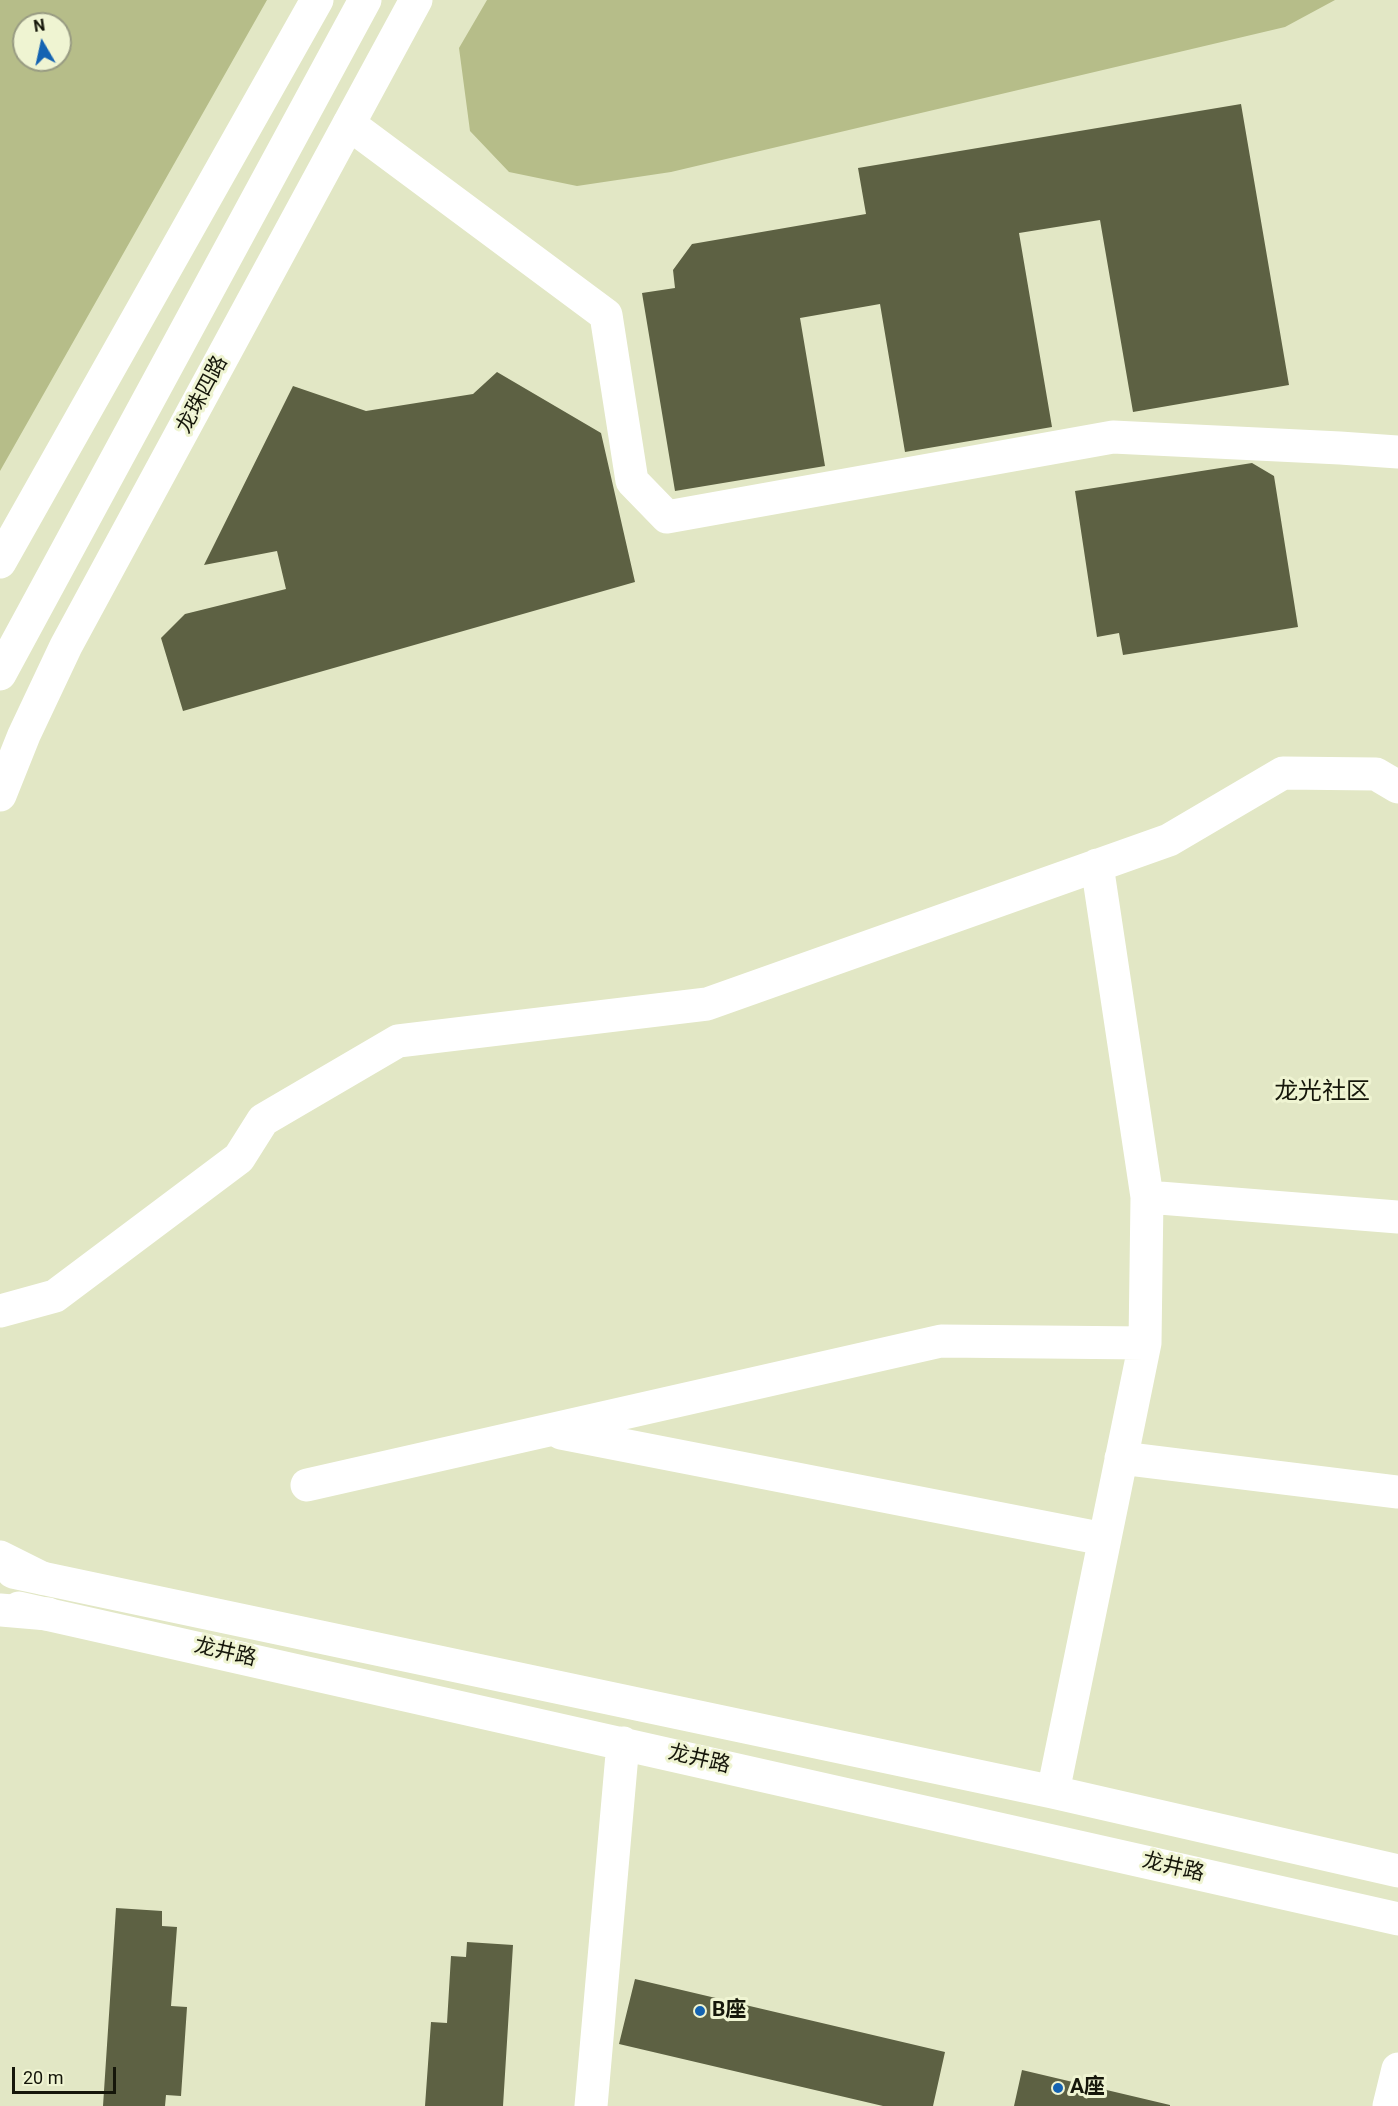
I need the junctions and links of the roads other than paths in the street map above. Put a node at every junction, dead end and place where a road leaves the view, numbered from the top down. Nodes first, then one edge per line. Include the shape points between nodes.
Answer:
1 (318, 0) edge
2 (365, 0) edge
3 (416, 0) edge
4 (349, 124) junction
5 (1398, 452) edge
6 (0, 562) edge
7 (0, 674) edge
8 (1398, 787) edge
9 (0, 795) edge
10 (1097, 865) junction
11 (1147, 1197) junction
12 (1398, 1217) edge
13 (0, 1311) edge
14 (1145, 1343) junction
15 (548, 1430) junction
16 (1121, 1458) junction
17 (307, 1485) dead end
18 (1398, 1492) edge
19 (1104, 1539) junction
20 (0, 1557) edge
21 (0, 1570) edge
22 (42, 1578) junction
23 (0, 1604) edge
24 (0, 1610) edge
25 (48, 1614) junction
26 (623, 1743) junction
27 (1053, 1792) junction
28 (1398, 1871) edge
29 (1398, 1918) edge
30 (1398, 2069) edge
31 (591, 2106) edge
32 (1389, 2106) edge

1 - 6 street
2 - 7 street
3 - 4 street, 龙珠四路
4 - 5 street via 606,315 632,481 667,517 1113,437
4 - 9 street, 龙珠四路 via 66,646
8 - 10 street via 1376,774 1283,773 1169,840
10 - 11 street
10 - 13 street via 707,1004 398,1041 263,1120 239,1158 55,1296
11 - 12 street
11 - 14 street
14 - 15 street via 941,1341
14 - 16 street
15 - 17 street
15 - 19 street
16 - 18 street
16 - 19 street
19 - 27 street
20 - 22 street
21 - 22 street, 龙井路
22 - 27 street, 龙井路
23 - 25 street, 龙井路
24 - 25 street
25 - 26 street, 龙井路
26 - 29 street, 龙井路
26 - 31 street
27 - 28 street, 龙井路
30 - 32 street

